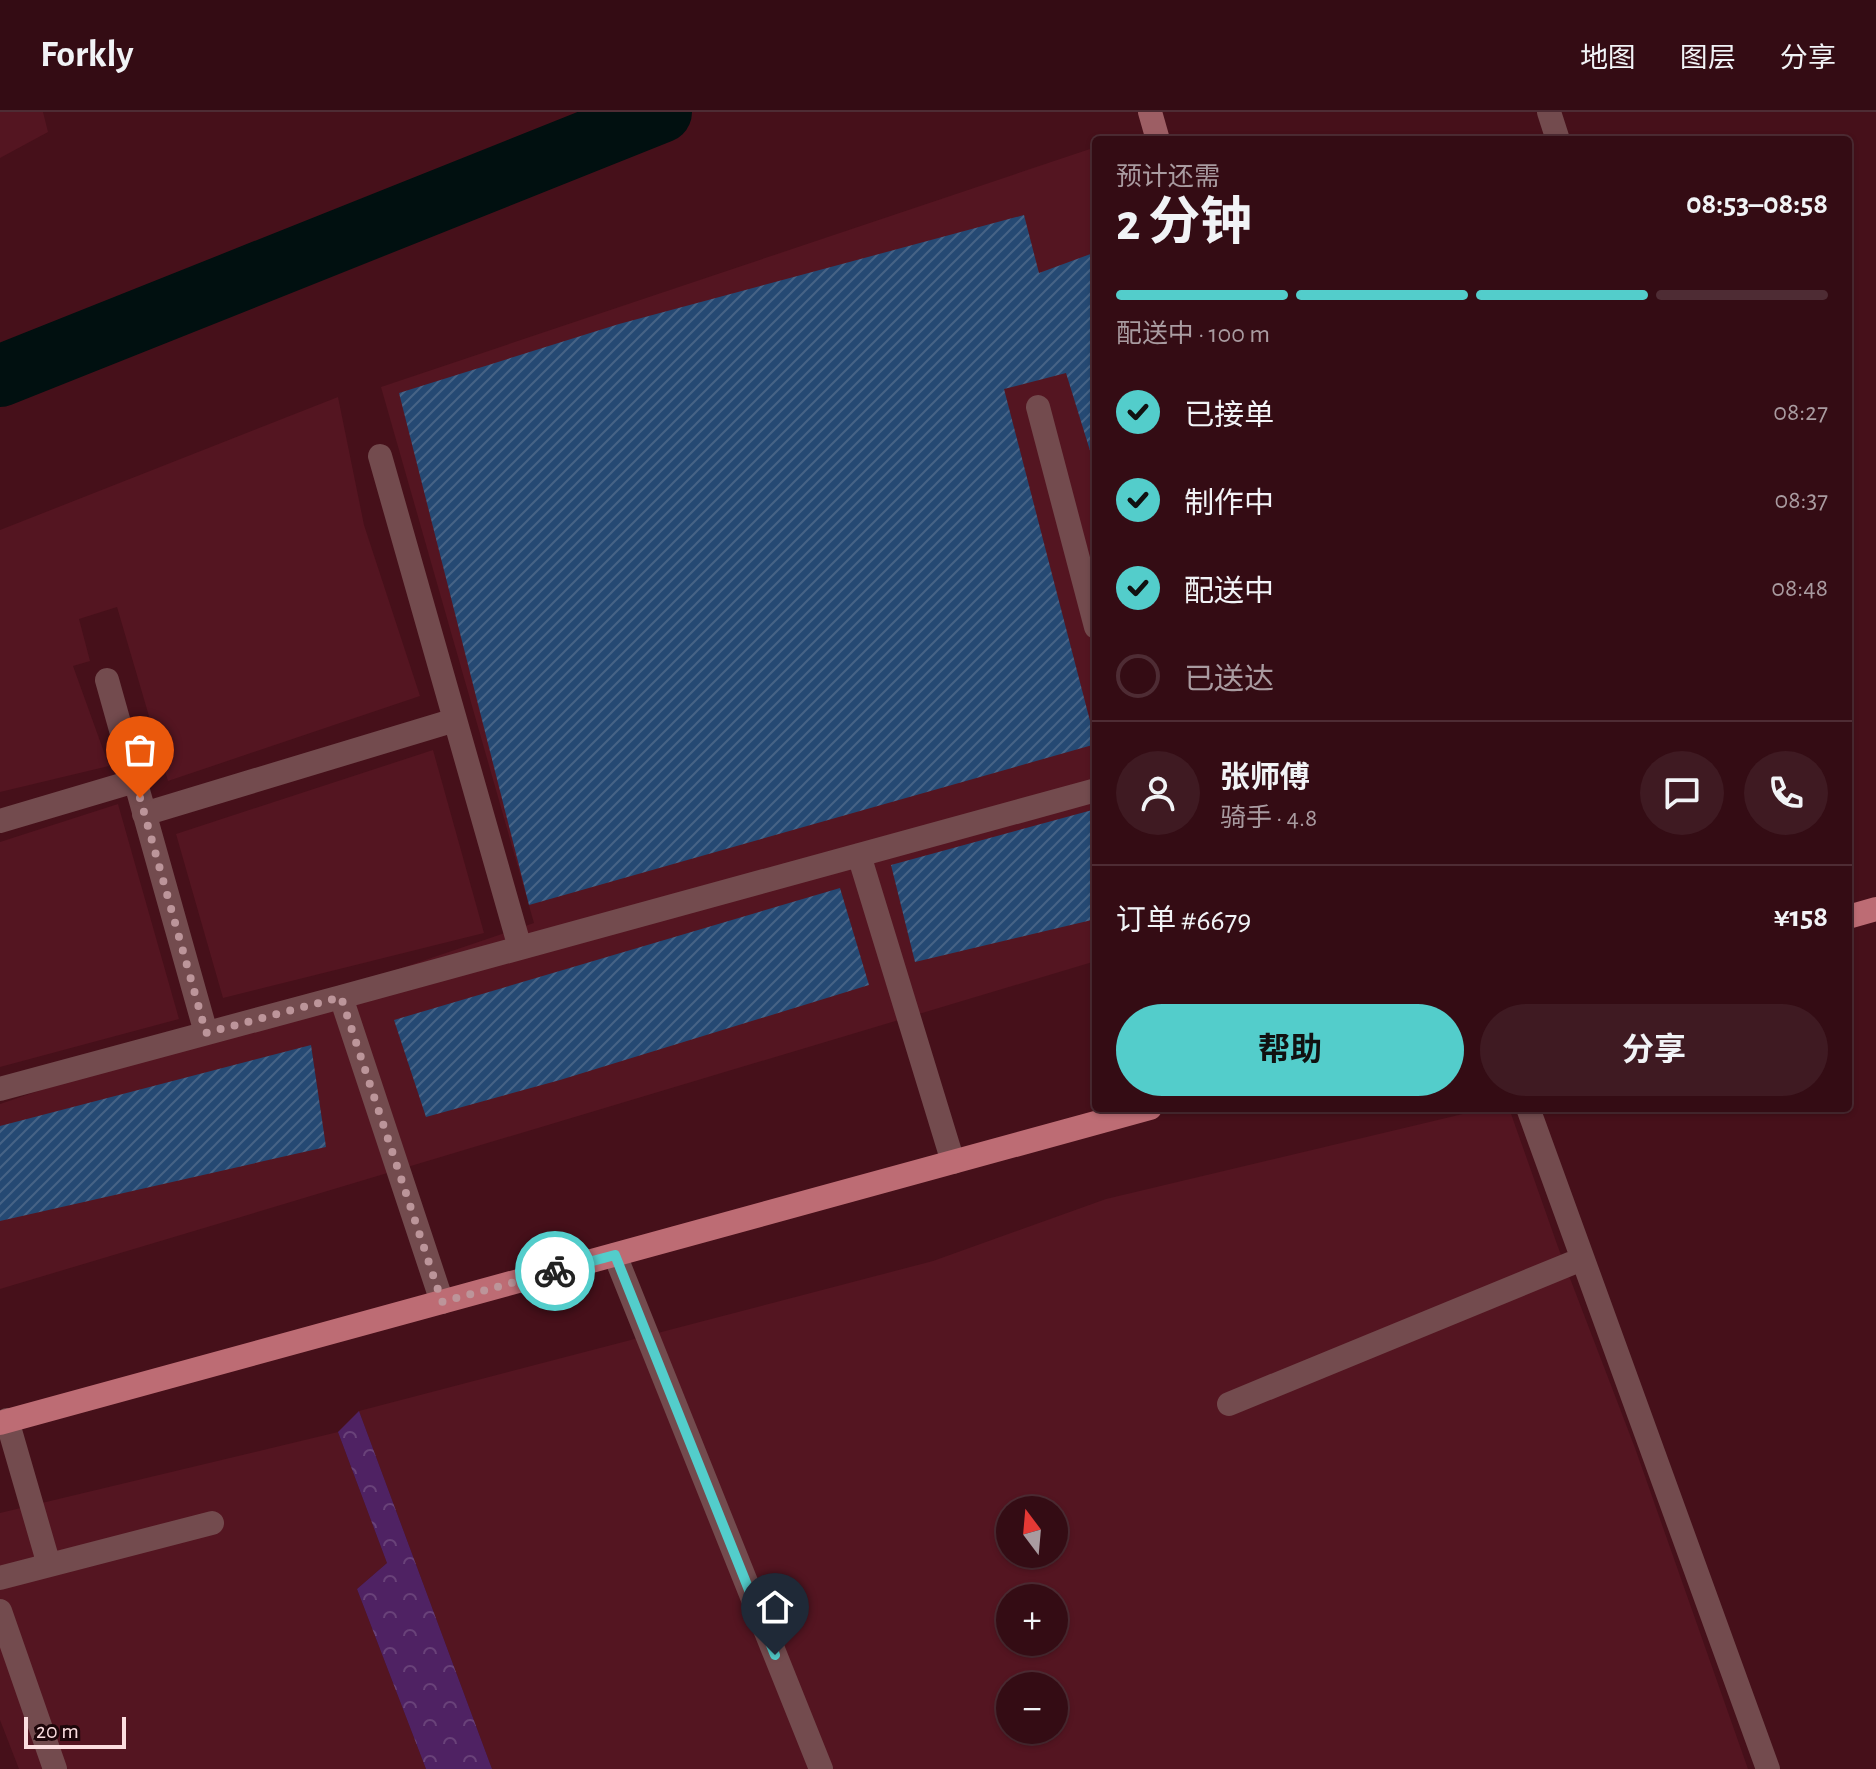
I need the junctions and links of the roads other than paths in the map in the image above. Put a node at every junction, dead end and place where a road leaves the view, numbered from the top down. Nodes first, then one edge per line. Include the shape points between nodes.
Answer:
1 (1150, 112) edge
2 (1549, 112) edge
3 (1157, 136) edge
4 (1557, 136) edge
5 (1038, 407) dead end
6 (380, 456) dead end
7 (1092, 612) edge
8 (107, 680) dead end
9 (455, 720) junction
10 (135, 781) junction
11 (1092, 791) edge
12 (144, 814) junction
13 (0, 821) edge
14 (859, 855) junction
15 (1876, 909) edge
16 (1852, 916) edge
17 (520, 948) junction
18 (341, 997) junction
19 (206, 1033) junction
20 (0, 1089) edge
21 (1135, 1112) edge
22 (1529, 1112) edge
23 (953, 1162) junction
24 (615, 1255) junction
25 (1582, 1259) junction
26 (442, 1302) junction
27 (1229, 1404) dead end
28 (4, 1422) edge
29 (212, 1523) dead end
30 (49, 1565) junction
31 (0, 1578) edge
32 (0, 1611) edge
33 (55, 1769) edge
34 (821, 1769) edge
35 (1768, 1769) edge

1 - 3 street
2 - 4 street
5 - 7 street
6 - 9 street
8 - 10 street
9 - 12 street
9 - 17 street
10 - 12 street
10 - 13 street
11 - 14 street
12 - 19 street
14 - 17 street
14 - 23 street
15 - 16 main road
17 - 18 street
18 - 19 street
18 - 26 street
19 - 20 street
21 - 23 main road
22 - 25 street
23 - 24 main road
24 - 26 main road
24 - 34 street
25 - 27 street
25 - 35 street
26 - 28 main road
28 - 30 street
29 - 30 street
30 - 31 street
32 - 33 street

